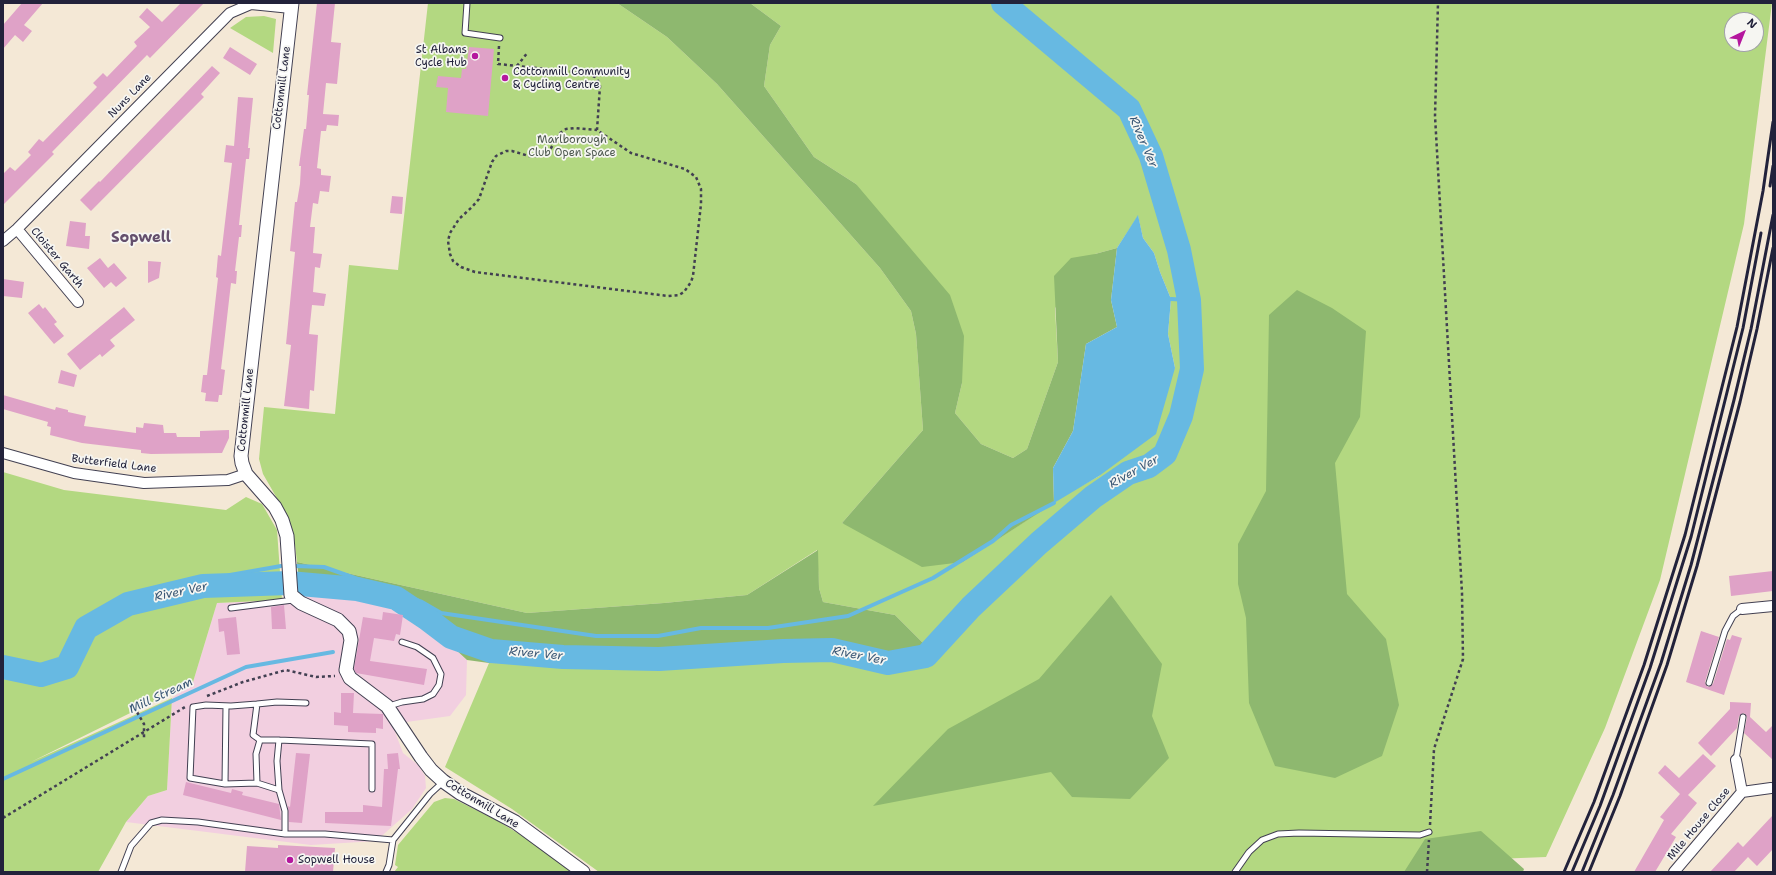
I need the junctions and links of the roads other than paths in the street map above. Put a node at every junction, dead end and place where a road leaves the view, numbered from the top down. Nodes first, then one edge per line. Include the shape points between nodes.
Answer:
1 (468, 3) edge
2 (291, 6) edge
3 (500, 38) road end
4 (17, 229) junction
5 (3, 241) edge
6 (78, 302) dead end
7 (3, 453) edge
8 (246, 474) junction
9 (293, 595) junction
10 (1773, 606) edge
11 (231, 608) dead end
12 (1742, 609) joint
13 (402, 642) dead end
14 (1708, 683) dead end
15 (306, 703) dead end
16 (257, 704) junction
17 (226, 706) junction
18 (387, 706) junction
19 (1742, 717) dead end
20 (260, 740) junction
21 (279, 740) junction
22 (1736, 760) joint
23 (443, 781) junction
24 (257, 783) junction
25 (225, 784) junction
26 (1772, 788) edge
27 (372, 789) dead end
28 (279, 790) junction
29 (1742, 792) junction
30 (1429, 832) road end
31 (285, 834) junction
32 (392, 840) junction
33 (121, 872) edge
34 (386, 872) edge
35 (583, 872) edge
36 (1235, 872) edge
37 (1674, 872) edge

1 - 3 lane via 465,33
2 - 4 street, Nuns Lane via 251,4 230,13
2 - 8 street, Cottonmill Lane via 241,456
4 - 5 street, Nuns Lane
4 - 6 street, Cloister Garth
7 - 8 street, Butterfield Lane via 74,473 144,482 228,480
8 - 9 street, Cottonmill Lane via 275,507 282,520 287,536
9 - 11 lane
9 - 18 street, Cottonmill Lane via 338,620 350,631 346,670 348,675
10 - 12 street
12 - 14 lane via 1732,616 1725,631
13 - 18 lane via 417,647 433,658 441,674 439,685 432,694 423,699
15 - 16 lane
16 - 17 lane
16 - 20 lane via 253,734
17 - 25 lane
17 - 25 lane via 193,707 190,778
18 - 23 street, Cottonmill Lane via 421,757
19 - 22 lane
20 - 21 lane
20 - 24 lane via 256,754
21 - 27 lane via 372,744
21 - 28 lane
22 - 29 street, Mile House Close
23 - 32 lane
23 - 35 street, Cottonmill Lane via 460,793 515,822
24 - 25 lane
24 - 28 lane
26 - 29 street, Mile House Close
28 - 31 lane via 284,811
29 - 37 street, Mile House Close
30 - 36 lane via 1412,835 1278,834 1262,840 1249,852
31 - 32 lane via 325,834
31 - 33 lane via 198,822 162,820 151,823 131,846
32 - 34 lane

